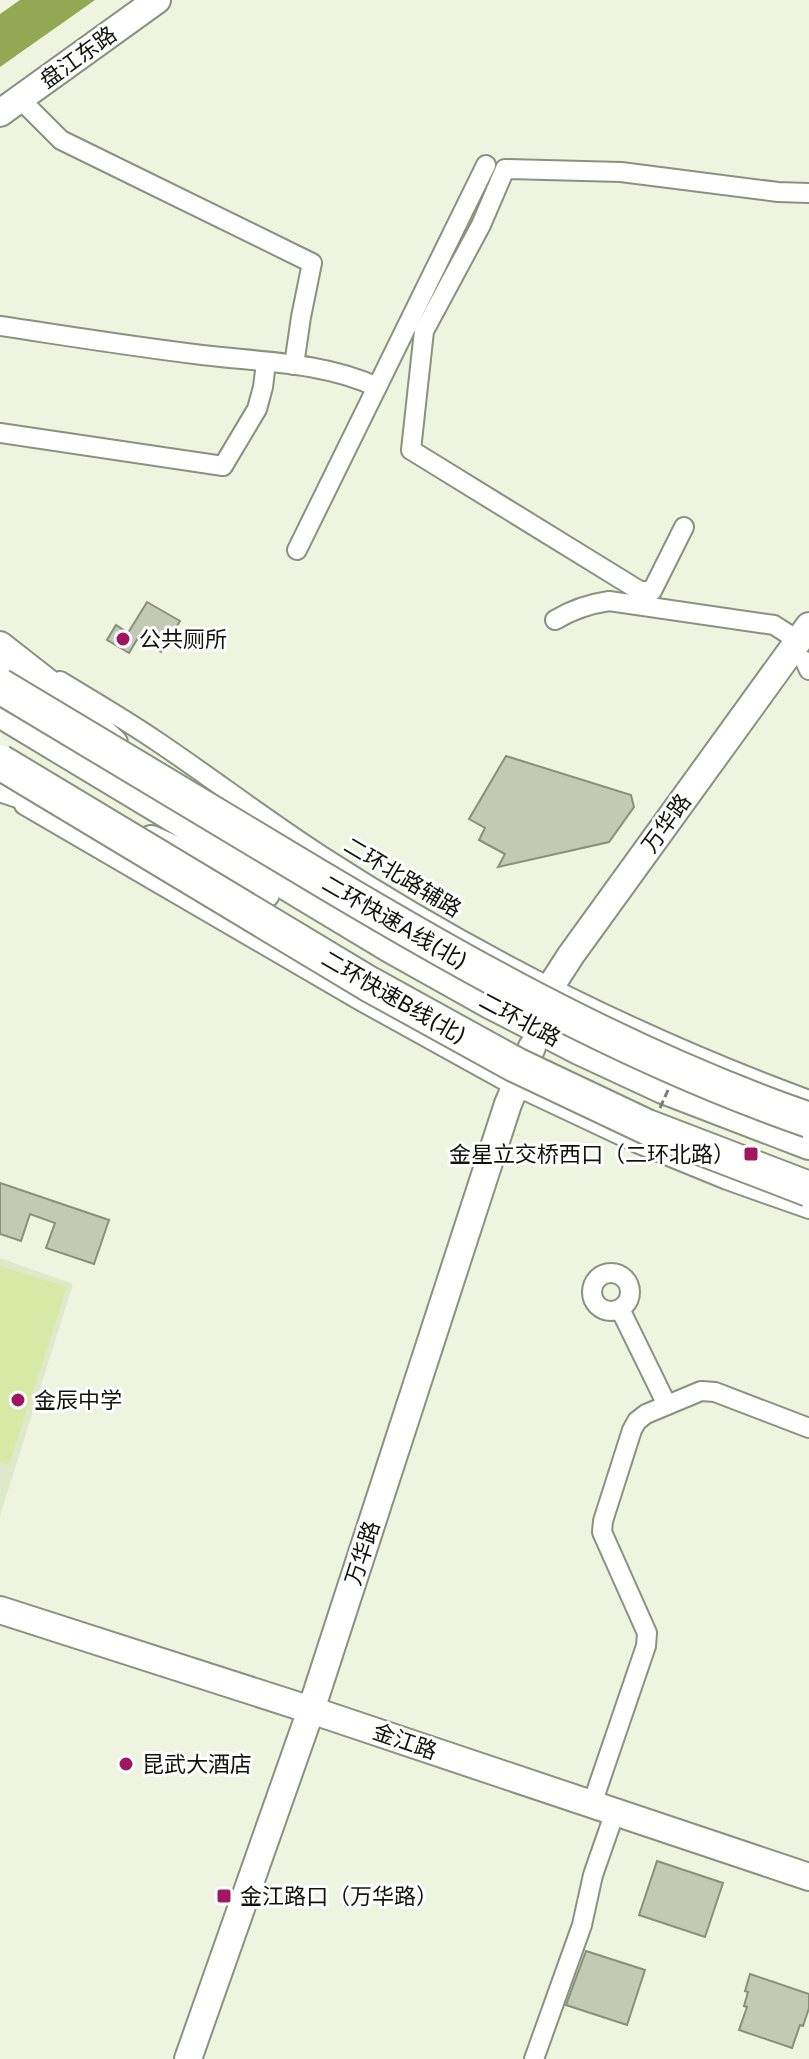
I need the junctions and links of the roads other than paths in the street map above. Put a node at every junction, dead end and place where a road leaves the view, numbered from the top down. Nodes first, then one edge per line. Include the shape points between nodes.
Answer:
1 (157, 0) edge
2 (10, 106) edge
3 (486, 165) dead end
4 (809, 193) edge
5 (0, 326) edge
6 (266, 363) junction
7 (294, 365) junction
8 (377, 387) junction
9 (0, 433) edge
10 (684, 527) dead end
11 (297, 550) dead end
12 (555, 620) dead end
13 (0, 645) edge
14 (806, 651) edge
15 (0, 663) edge
16 (0, 686) edge
17 (0, 713) edge
18 (0, 734) edge
19 (0, 762) edge
20 (0, 788) edge
21 (136, 806) junction
22 (271, 887) junction
23 (556, 991) junction
24 (534, 1034) junction
25 (515, 1086) junction
26 (809, 1100) edge
27 (809, 1120) edge
28 (809, 1145) edge
29 (809, 1164) edge
30 (809, 1189) edge
31 (809, 1209) edge
32 (620, 1309) dead end
33 (667, 1405) junction
34 (809, 1428) edge
35 (0, 1610) edge
36 (311, 1710) junction
37 (603, 1808) junction
38 (809, 1877) edge
39 (188, 2059) edge
40 (534, 2059) edge

1 - 2 street, 盘江东路
2 - 7 street via 61,140 312,263
3 - 8 street
4 - 10 street via 621,172 505,169 424,331 411,450 640,591 652,591
5 - 6 street
6 - 7 street
6 - 9 street via 257,409 223,466
7 - 8 street
8 - 11 street
12 - 14 street via 609,601 774,625
13 - 22 street via 60,692
13 - 23 street, 二环北路辅路 via 132,724 339,867
14 - 23 street, 万华路
15 - 22 highway, bridge via 115,736
16 - 22 highway, 二环快速A线(北), bridge
17 - 21 main road, 二环北路
18 - 21 main road, 二环北路
19 - 22 highway, 二环快速B线(北), bridge
20 - 22 highway, bridge via 115,846
20 - 25 street
21 - 22 main road, 二环北路
22 - 24 main road, 二环北路 via 433,993
22 - 27 highway, 二环快速A线(北), bridge via 440,950 673,1067
22 - 30 highway, 二环快速B线(北), bridge via 421,1014 560,1087 690,1145
23 - 24 street, 万华路
23 - 26 street, 二环北路辅路
24 - 25 street, 万华路
24 - 28 main road, 二环北路
24 - 29 main road, 二环北路 via 656,1105
25 - 31 street via 668,1156
25 - 36 street, 万华路
32 - 33 street
33 - 34 street via 701,1391 715,1392
33 - 37 street via 646,1414 632,1430 603,1521 602,1532 647,1633
35 - 36 street, 金江路
36 - 37 street, 金江路
36 - 39 street, 万华路
37 - 38 street, 金江路
37 - 40 street via 582,1925

